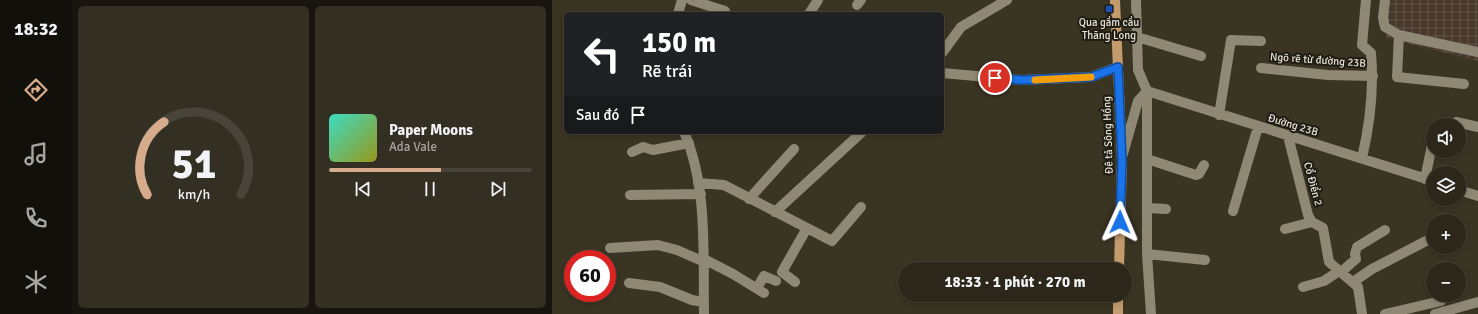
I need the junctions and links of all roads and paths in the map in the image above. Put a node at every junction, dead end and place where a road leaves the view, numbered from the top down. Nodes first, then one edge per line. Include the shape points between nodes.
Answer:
1 (682, 0) edge
2 (691, 0) edge
3 (817, 0) edge
4 (1007, 0) edge
5 (1115, 0) edge
6 (1136, 0) edge
7 (1366, 0) edge
8 (1385, 0) edge
9 (725, 11) dead end
10 (679, 12) edge
11 (810, 12) edge
12 (1398, 35) junction
13 (1137, 37) junction
14 (1261, 42) dead end
15 (944, 50) edge
16 (1478, 52) edge
17 (1201, 56) dead end
18 (1118, 67) junction
19 (1261, 68) dead end
20 (944, 73) edge
21 (1372, 76) junction
22 (1464, 84) dead end
23 (1147, 91) junction
24 (1219, 115) junction
25 (1466, 124) edge
26 (1258, 127) junction
27 (1478, 127) edge
28 (685, 134) edge
29 (860, 134) edge
30 (1288, 136) junction
31 (689, 143) junction
32 (794, 149) dead end
33 (632, 152) dead end
34 (1362, 158) junction
35 (1147, 159) junction
36 (1122, 160) junction
37 (1204, 165) dead end
38 (1426, 179) edge
39 (698, 183) junction
40 (1466, 192) edge
41 (701, 194) junction
42 (630, 195) dead end
43 (1478, 196) edge
44 (749, 199) junction
45 (861, 207) dead end
46 (1148, 208) junction
47 (1166, 209) dead end
48 (1233, 211) dead end
49 (775, 212) junction
50 (1312, 222) junction
51 (807, 228) junction
52 (1285, 229) dead end
53 (1385, 230) dead end
54 (1426, 241) edge
55 (610, 248) dead end
56 (1147, 254) junction
57 (702, 260) junction
58 (1205, 260) dead end
59 (1119, 262) edge
60 (1340, 271) junction
61 (776, 281) dead end
62 (795, 282) dead end
63 (1353, 282) junction
64 (629, 283) dead end
65 (1303, 287) dead end
66 (1118, 302) edge
67 (1437, 302) edge
68 (1478, 302) edge
69 (706, 310) edge
70 (1118, 314) edge
71 (1150, 314) edge
72 (1362, 314) edge
73 (1386, 314) edge
74 (1435, 314) edge

1 - 10 street
2 - 9 street
3 - 11 street
4 - 15 street via 961,27
5 - 18 main road, Đê tả Sông Hồng
6 - 13 street
7 - 21 street, Ngõ rẽ từ đường 23B via 1362,45 1371,53
8 - 12 street via 1385,27
12 - 16 street
12 - 22 street via 1397,77
13 - 17 street
13 - 23 street via 1138,70
14 - 24 street via 1231,40
18 - 20 street via 1091,77 1022,80
18 - 36 main road, Đê tả Sông Hồng
19 - 21 street, Ngõ rẽ từ đường 23B via 1328,75
21 - 34 street, Ngõ rẽ từ đường 23B via 1368,135
23 - 24 street, Đường 23B
23 - 35 street
23 - 36 street via 1138,101
24 - 26 street, Đường 23B
25 - 27 street
26 - 30 street, Đường 23B
26 - 48 street
28 - 31 street
29 - 49 street
30 - 34 street, Đường 23B
30 - 50 street, Cổ Điển 2
31 - 33 street via 653,150 643,147
31 - 39 street
32 - 44 street
34 - 38 street, Đường 23B
35 - 37 street via 1196,175
35 - 46 street
36 - 59 main road, Đê tả Sông Hồng
39 - 41 street
39 - 44 street via 724,185
40 - 43 street
41 - 42 street
41 - 57 street
44 - 49 street
45 - 51 street via 832,241
46 - 47 street
46 - 56 street
49 - 51 street
50 - 52 street
50 - 60 street, Cổ Điển 2 via 1323,228 1329,262
51 - 62 street via 782,271
53 - 60 street via 1357,247 1356,259
54 - 63 street via 1372,268
55 - 57 street via 658,245
56 - 58 street
56 - 71 street
57 - 61 street via 760,290 764,276
57 - 69 street
60 - 63 street, Cổ Điển 2
60 - 65 street via 1324,281
63 - 72 street via 1358,287
64 - 69 street via 660,287 692,300
66 - 70 main road
67 - 73 street
68 - 74 street

